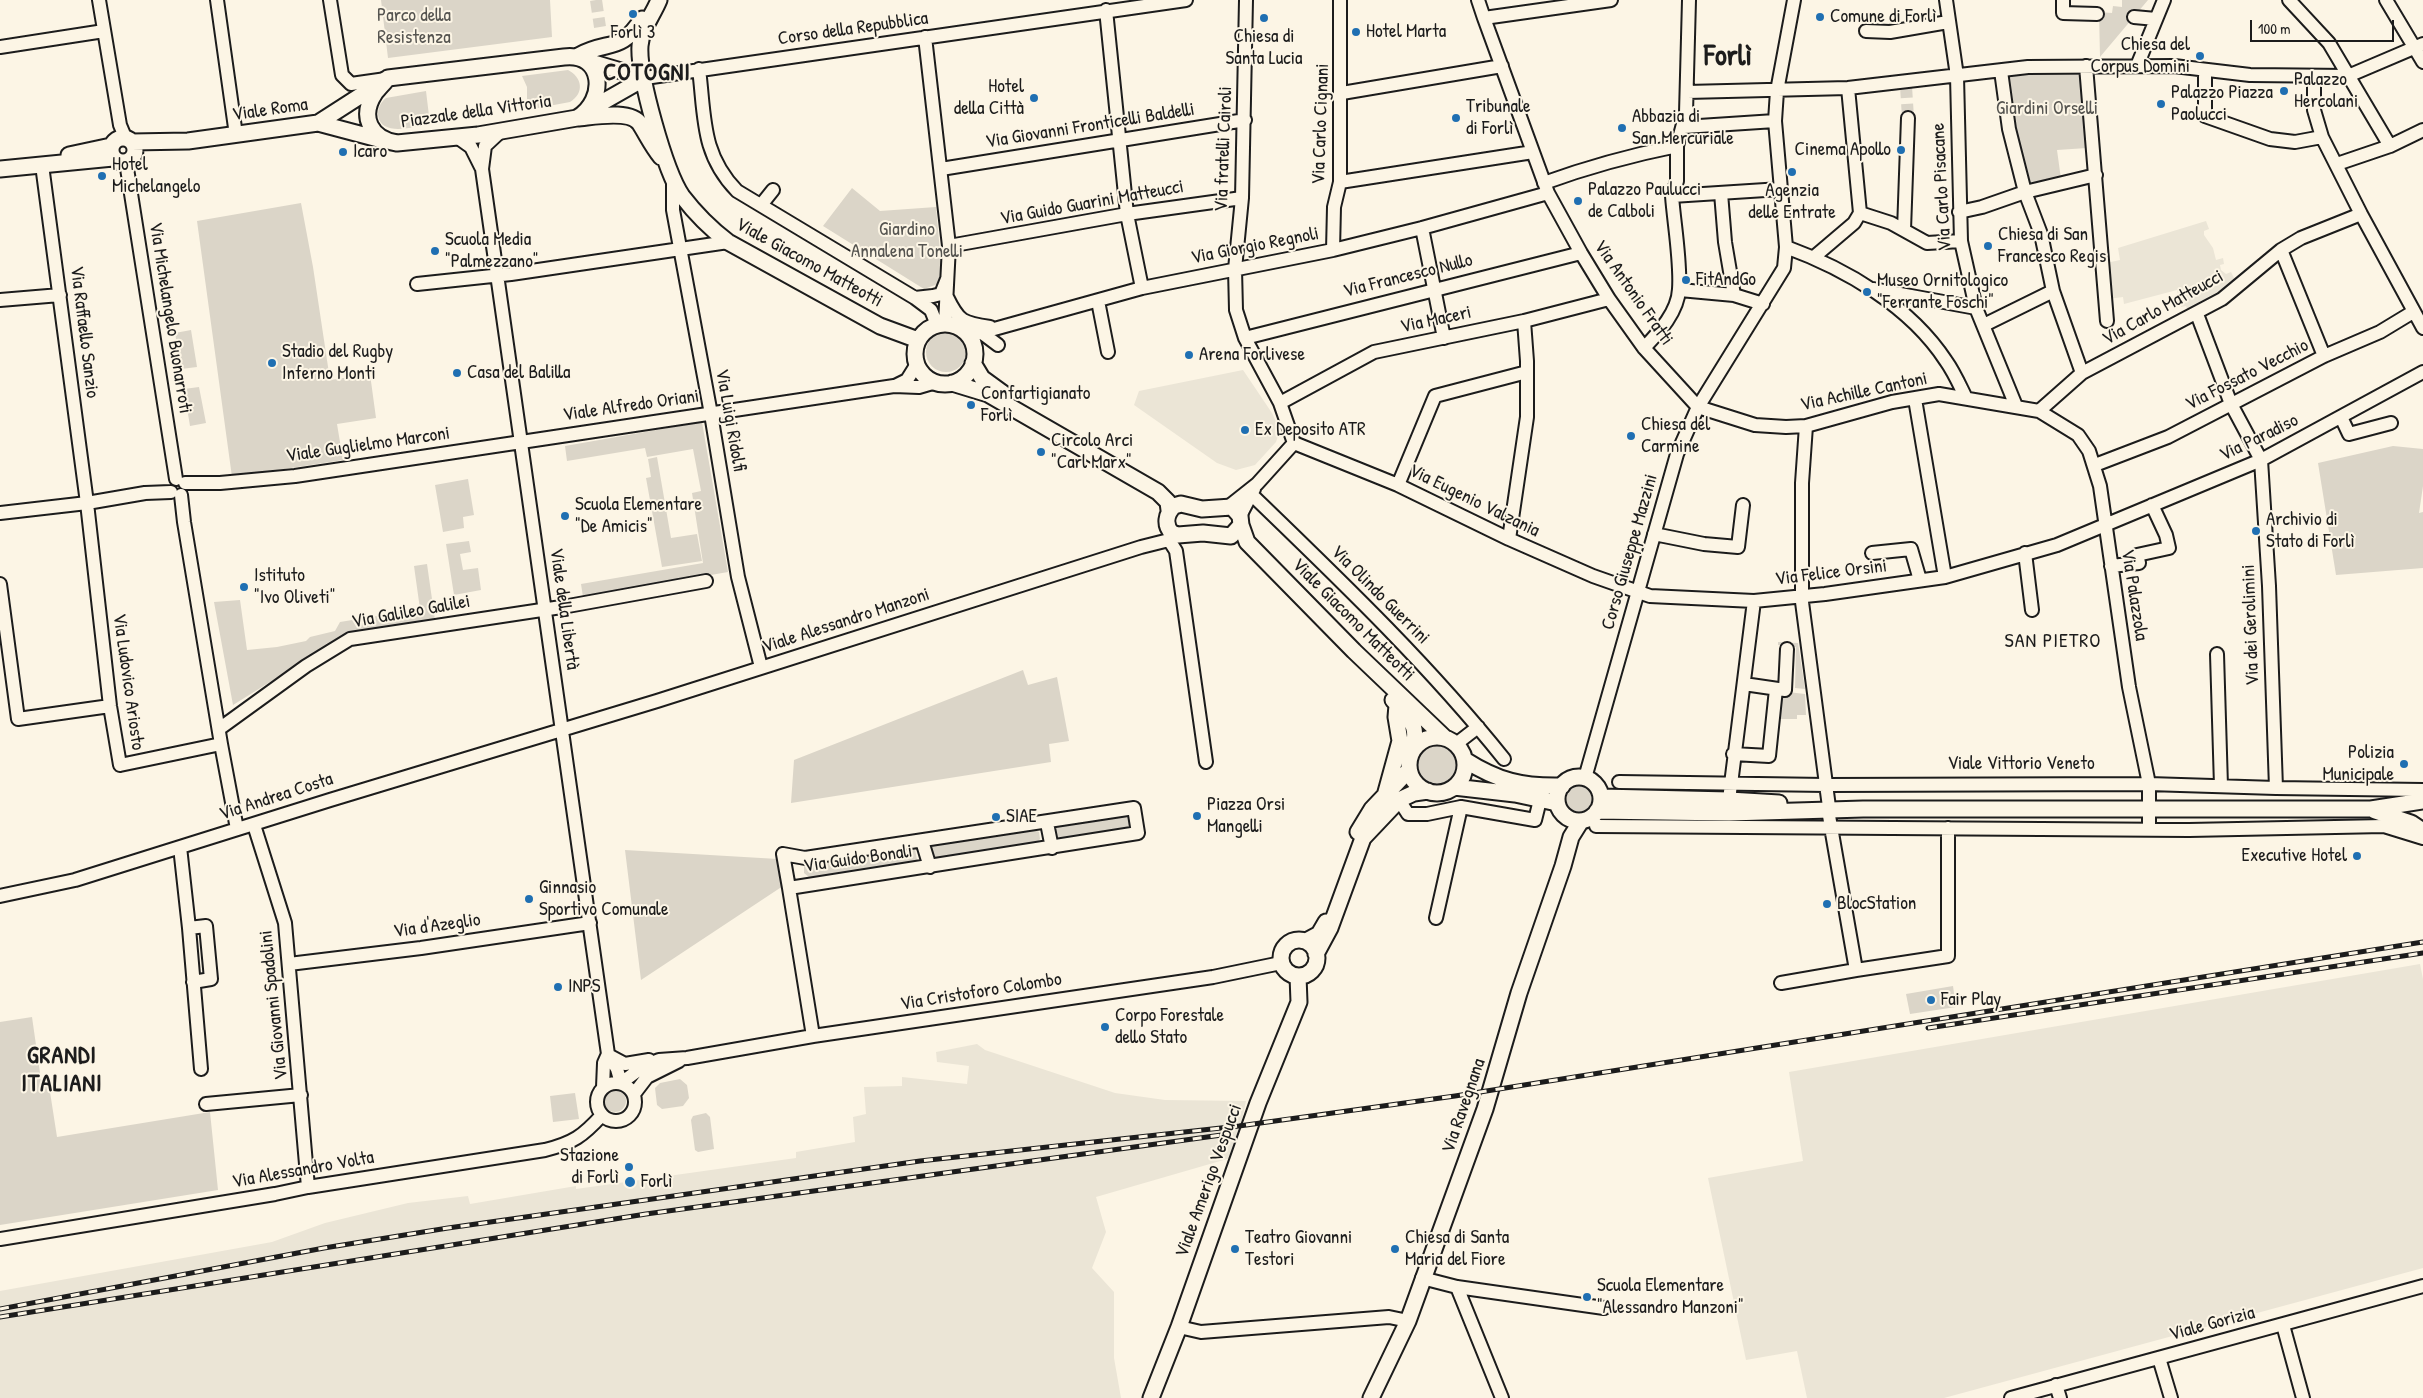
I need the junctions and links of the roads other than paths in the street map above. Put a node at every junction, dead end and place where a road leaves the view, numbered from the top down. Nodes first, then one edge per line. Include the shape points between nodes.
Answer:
1 (99, 0) edge
2 (217, 0) edge
3 (330, 0) edge
4 (653, 0) edge
5 (659, 0) edge
6 (1186, 0) edge
7 (1246, 0) edge
8 (1340, 0) edge
9 (1478, 0) edge
10 (1611, 0) edge
11 (1689, 0) edge
12 (1794, 0) edge
13 (1946, 0) edge
14 (2063, 0) edge
15 (2164, 0) edge
16 (2290, 0) edge
17 (2386, 0) edge
18 (1524, 6) edge
19 (1106, 10) junction
20 (2097, 14) dead end
21 (2134, 17) dead end
22 (1484, 18) junction
23 (2156, 19) junction
24 (1948, 22) junction
25 (104, 31) junction
26 (1866, 31) dead end
27 (925, 37) junction
28 (2419, 45) edge
29 (0, 47) edge
30 (583, 59) junction
31 (2423, 62) edge
32 (1502, 66) junction
33 (2086, 66) junction
34 (2137, 66) junction
35 (699, 69) junction
36 (2204, 70) junction
37 (2002, 71) junction
38 (1957, 76) junction
39 (2314, 76) junction
40 (2348, 76) junction
41 (388, 78) junction
42 (644, 78) junction
43 (1848, 88) junction
44 (1776, 91) junction
45 (1687, 92) junction
46 (1342, 93) junction
47 (582, 115) junction
48 (1908, 118) tunnel mouth
49 (1245, 120) junction
50 (1775, 121) junction
51 (318, 123) junction
52 (1684, 128) junction
53 (504, 130) junction
54 (2423, 130) edge
55 (236, 135) junction
56 (457, 137) junction
57 (2322, 137) junction
58 (1120, 140) junction
59 (386, 142) junction
60 (123, 145) junction
61 (1677, 146) junction
62 (2390, 146) junction
63 (1533, 152) junction
64 (666, 162) junction
65 (2337, 164) junction
66 (38, 165) junction
67 (0, 169) edge
68 (482, 169) junction
69 (942, 169) junction
70 (2096, 175) junction
71 (673, 178) junction
72 (1340, 182) junction
73 (1546, 188) junction
74 (1781, 189) junction
75 (773, 190) dead end
76 (2025, 192) junction
77 (1720, 193) junction
78 (1672, 196) junction
79 (1242, 198) junction
80 (761, 205) junction
81 (1959, 212) junction
82 (1860, 213) junction
83 (1128, 214) junction
84 (2361, 214) junction
85 (1422, 228) junction
86 (1904, 230) junction
87 (1960, 241) junction
88 (728, 242) junction
89 (949, 246) junction
90 (1786, 247) junction
91 (681, 249) junction
92 (1333, 250) junction
93 (2280, 250) junction
94 (1580, 252) junction
95 (1814, 258) junction
96 (1235, 268) junction
97 (498, 276) junction
98 (947, 279) junction
99 (417, 284) dead end
100 (1142, 288) junction
101 (1434, 288) junction
102 (1871, 289) junction
103 (1680, 290) junction
104 (2049, 293) junction
105 (60, 295) junction
106 (1734, 295) junction
107 (946, 296) junction
108 (915, 298) junction
109 (1609, 299) junction
110 (0, 300) edge
111 (1098, 300) junction
112 (1763, 304) junction
113 (1976, 308) junction
114 (2413, 312) junction
115 (2197, 314) junction
116 (1524, 321) junction
117 (2107, 321) dead end
118 (941, 324) junction
119 (1984, 325) junction
120 (880, 326) junction
121 (1000, 328) junction
122 (2423, 328) edge
123 (975, 334) junction
124 (1245, 338) junction
125 (1444, 338) junction
126 (918, 340) junction
127 (998, 345) dead end
128 (1644, 348) junction
129 (1108, 352) dead end
130 (2324, 356) junction
131 (916, 361) junction
132 (973, 363) junction
133 (1527, 372) junction
134 (2423, 372) edge
135 (2082, 373) junction
136 (936, 382) junction
137 (952, 383) junction
138 (894, 386) junction
139 (1966, 398) junction
140 (1916, 399) junction
141 (1280, 403) junction
142 (2231, 404) junction
143 (2016, 406) junction
144 (1698, 407) junction
145 (2039, 411) junction
146 (711, 414) junction
147 (2341, 418) junction
148 (2391, 423) dead end
149 (1806, 426) junction
150 (521, 440) junction
151 (1294, 442) junction
152 (2261, 460) junction
153 (2095, 465) junction
154 (1398, 484) junction
155 (178, 489) junction
156 (1254, 489) junction
157 (87, 503) junction
158 (1743, 505) dead end
159 (2152, 506) junction
160 (1175, 507) junction
161 (0, 513) edge
162 (1235, 521) junction
163 (2104, 526) junction
164 (1654, 534) junction
165 (1172, 535) junction
166 (1510, 540) junction
167 (1872, 553) dead end
168 (2025, 553) junction
169 (2111, 566) junction
170 (1945, 577) junction
171 (1920, 580) junction
172 (706, 581) dead end
173 (0, 584) edge
174 (1639, 592) junction
175 (1803, 596) junction
176 (1754, 601) junction
177 (1, 608) edge
178 (545, 608) junction
179 (2032, 610) dead end
180 (1788, 649) dead end
181 (2217, 654) dead end
182 (761, 668) junction
183 (1744, 684) junction
184 (1776, 689) junction
185 (1398, 705) junction
186 (110, 706) junction
187 (1478, 727) junction
188 (219, 729) junction
189 (562, 729) junction
190 (1450, 741) junction
191 (221, 744) junction
192 (1733, 754) junction
193 (1504, 759) dead end
194 (1465, 760) junction
195 (1206, 762) dead end
196 (1410, 762) junction
197 (1585, 778) junction
198 (1619, 782) dead end
199 (1730, 783) junction
200 (2149, 784) junction
201 (1826, 785) junction
202 (1562, 786) junction
203 (2221, 786) junction
204 (1454, 787) junction
205 (2276, 788) junction
206 (2423, 790) edge
207 (1428, 791) junction
208 (1392, 799) junction
209 (1540, 800) junction
210 (2423, 801) edge
211 (1557, 803) junction
212 (1461, 807) junction
213 (1829, 808) junction
214 (2149, 809) junction
215 (2372, 810) junction
216 (1598, 811) junction
217 (1729, 813) junction
218 (1581, 821) junction
219 (1047, 822) junction
220 (254, 824) junction
221 (1831, 826) junction
222 (1948, 828) junction
223 (237, 829) junction
224 (2149, 829) junction
225 (2423, 831) edge
226 (2423, 838) edge
227 (922, 841) junction
228 (180, 847) junction
229 (1052, 848) junction
230 (930, 868) junction
231 (789, 888) junction
232 (0, 896) edge
233 (1436, 918) dead end
234 (590, 922) junction
235 (189, 928) junction
236 (1306, 941) junction
237 (1316, 954) junction
238 (1281, 963) junction
239 (289, 964) junction
240 (1856, 970) junction
241 (1298, 976) junction
242 (193, 982) junction
243 (1781, 983) dead end
244 (813, 1036) junction
245 (608, 1054) junction
246 (686, 1058) junction
247 (659, 1060) junction
248 (200, 1069) dead end
249 (621, 1083) junction
250 (603, 1087) junction
251 (634, 1094) junction
252 (301, 1095) junction
253 (206, 1104) dead end
254 (602, 1115) junction
255 (308, 1187) junction
256 (0, 1239) edge
257 (1422, 1278) junction
258 (1457, 1286) junction
259 (2423, 1286) edge
260 (1604, 1308) dead end
261 (1408, 1321) junction
262 (2282, 1325) junction
263 (1178, 1327) junction
264 (2159, 1358) junction
265 (2056, 1385) junction
266 (1151, 1398) edge
267 (1371, 1398) edge
268 (1502, 1398) edge
269 (2011, 1398) edge
270 (2060, 1398) edge
271 (2171, 1398) edge
272 (2303, 1398) edge

1 - 25 street, Via Michelangelo Buonarroti
2 - 55 street
3 - 41 street via 342,75 351,84
4 - 30 main road via 628,38
5 - 42 main road, Viale Giacomo Matteotti via 642,36 640,60
6 - 19 street, Corso della Repubblica
7 - 49 street, Via fratelli Cairoli
8 - 46 street, Via Carlo Cignani
9 - 22 street, Via Antonio Fratti
10 - 18 street
11 - 45 street
12 - 44 street, Corso Giuseppe Mazzini
13 - 24 street, Via Carlo Pisacane
14 - 20 street via 2064,13
15 - 23 street
16 - 40 street via 2330,43
17 - 28 street
18 - 22 street
19 - 27 street, Corso della Repubblica
19 - 58 street
21 - 23 street
22 - 32 street, Via Antonio Fratti
23 - 34 street
24 - 26 street via 1890,32
24 - 38 street, Via Carlo Pisacane
25 - 29 street
25 - 60 street, Via Michelangelo Buonarroti
27 - 35 street, Corso della Repubblica
27 - 69 street
28 - 31 street
28 - 40 street
30 - 41 main road
30 - 42 main road
30 - 47 main road via 597,79 597,89 595,98
32 - 46 street
32 - 63 street, Via Antonio Fratti
33 - 34 street
33 - 37 street
33 - 70 street
34 - 36 street
35 - 42 street, Corso della Repubblica
35 - 80 street via 708,145 713,159 736,191
36 - 39 street
36 - 57 street via 2205,116 2270,139 2294,142
37 - 38 street
37 - 76 street via 2009,129
38 - 43 street
38 - 81 street, Via Carlo Pisacane
39 - 40 street
39 - 57 street via 2314,110
40 - 62 street
41 - 51 main road
41 - 59 main road, Piazzale della Vittoria via 375,94 368,113 372,130
42 - 47 main road, Piazzale della Vittoria
42 - 64 main road, Viale Giacomo Matteotti
43 - 44 street via 1830,84
43 - 82 street
44 - 45 street
44 - 50 street, Corso Giuseppe Mazzini
45 - 52 street
46 - 72 street, Via Carlo Cignani
47 - 53 main road, Piazzale della Vittoria
47 - 64 main road, Viale Giacomo Matteotti via 632,116
48 - 86 street
49 - 58 street, Via Giovanni Fronticelli Baldelli
49 - 79 street, Via fratelli Cairoli
50 - 52 street
50 - 74 street, Corso Giuseppe Mazzini
51 - 55 main road, Viale Roma
51 - 59 main road, Viale Roma
52 - 61 street
53 - 56 main road, Piazzale della Vittoria
53 - 68 street, Viale della Libertà via 484,146
54 - 62 street
55 - 60 main road, Viale Roma
56 - 59 main road, Piazzale della Vittoria
56 - 68 street, Viale della Libertà via 472,147
57 - 65 street
58 - 69 street, Via Giovanni Fronticelli Baldelli
58 - 83 street
60 - 66 main road, Viale Roma via 41,160
60 - 155 street, Via Michelangelo Buonarroti
61 - 73 street, Via Giorgio Regnoli via 1578,171
61 - 78 street via 1677,181
62 - 65 street
63 - 72 street
63 - 73 street, Via Antonio Fratti
64 - 71 main road, Viale Giacomo Matteotti
65 - 84 street
66 - 67 main road, Viale Roma
66 - 105 street, Via Raffaello Sanzio
68 - 97 street, Viale della Libertà
69 - 89 street
70 - 76 street
70 - 117 street
71 - 88 main road, Viale Giacomo Matteotti via 681,195 698,215
71 - 91 street, Via Luigi Ridolfi via 673,210
72 - 92 street, Via Carlo Cignani via 1334,208
73 - 85 street, Via Giorgio Regnoli
73 - 94 street, Via Antonio Fratti
74 - 77 street
74 - 90 street, Corso Giuseppe Mazzini
75 - 80 street
76 - 81 street
76 - 104 street via 2041,234
77 - 78 street
77 - 106 street
78 - 103 street
79 - 83 street, Via Guido Guarini Matteucci
79 - 96 street, Via fratelli Cairoli
80 - 108 street
81 - 87 street, Via Carlo Pisacane
82 - 86 street
82 - 95 street via 1854,223
83 - 89 street, Via Guido Guarini Matteucci
83 - 100 street
84 - 93 street, Via Carlo Matteucci
84 - 114 street
85 - 92 street, Via Giorgio Regnoli
85 - 101 street
86 - 87 street via 1927,243
87 - 113 street, Via Carlo Pisacane
88 - 91 street
88 - 120 main road, Viale Giacomo Matteotti
89 - 98 street
90 - 95 street
90 - 112 street, Corso Giuseppe Mazzini via 1784,268
91 - 97 street
91 - 146 street, Via Luigi Ridolfi
92 - 96 street, Via Giorgio Regnoli
93 - 115 street, Via Carlo Matteucci via 2235,290
93 - 130 street
94 - 101 street, Via Francesco Nullo
94 - 109 street, Via Antonio Fratti
95 - 102 street
96 - 100 street, Via Giorgio Regnoli
96 - 124 street, Via fratelli Cairoli via 1236,310
97 - 99 street
97 - 150 street, Viale della Libertà
98 - 107 street
98 - 108 street via 941,294
100 - 111 street, Via Giorgio Regnoli
101 - 124 street, Via Francesco Nullo
101 - 125 street
102 - 113 street
102 - 139 street via 1919,327 1946,360
103 - 106 street
103 - 128 street via 1674,309 1659,333
104 - 119 street
104 - 135 street
105 - 110 street
105 - 157 street, Via Raffaello Sanzio
106 - 112 street
107 - 118 street
107 - 121 street via 961,321 973,326
108 - 118 street via 931,310
109 - 116 street, Via Maceri
109 - 128 street, Via Antonio Fratti
111 - 121 street, Via Giorgio Regnoli
111 - 129 street
112 - 144 street, Corso Giuseppe Mazzini
113 - 119 street, Via Carlo Pisacane
114 - 122 street
114 - 130 street, Via Fossato Vecchio via 2380,332
115 - 135 street, Via Carlo Matteucci
115 - 142 street
116 - 125 street, Via Maceri
116 - 133 street
118 - 123 main road
118 - 126 main road via 928,329
119 - 143 street, Via Carlo Pisacane
120 - 126 main road, Viale Giacomo Matteotti
120 - 131 main road, Viale Giacomo Matteotti via 906,347
121 - 123 street, Via Giorgio Regnoli
123 - 127 street
123 - 132 main road
124 - 141 street, Via fratelli Cairoli
125 - 141 street, Via Maceri via 1374,352
126 - 131 main road
128 - 144 street, Via Antonio Fratti
130 - 142 street, Via Fossato Vecchio
131 - 136 main road via 924,376
131 - 138 street via 907,380
132 - 137 main road via 964,376
132 - 160 main road via 992,387 1161,485
133 - 154 street via 1435,396
133 - 166 street via 1527,417
134 - 147 street, Via Paradiso
135 - 145 street, Via Carlo Matteucci
136 - 137 main road
136 - 138 street, Viale Alfredo Oriani via 919,387
137 - 160 main road via 988,394 1158,492
138 - 146 street, Viale Alfredo Oriani
139 - 140 street, Via Achille Cantoni via 1939,394
139 - 143 street, Via Achille Cantoni
140 - 149 street, Via Achille Cantoni via 1892,402
140 - 170 street
141 - 151 street, Via fratelli Cairoli
142 - 152 street
142 - 153 street, Via Fossato Vecchio via 2168,437
143 - 145 street, Via Achille Cantoni
144 - 149 street, Via Achille Cantoni via 1755,424
144 - 164 street, Corso Giuseppe Mazzini via 1677,454
145 - 153 street, Via Palazzola via 2078,435
146 - 150 street, Viale Alfredo Oriani
146 - 182 street, Via Luigi Ridolfi via 738,577
147 - 148 street via 2349,434
147 - 152 street, Via Paradiso
149 - 175 street via 1802,483
150 - 155 street, Viale Guglielmo Marconi via 295,476
150 - 178 street, Viale della Libertà
151 - 154 street, Via Eugenio Valzania
151 - 156 street
152 - 159 street, Via Paradiso
152 - 205 street, Via dei Gerolimini
153 - 163 street, Via Palazzola
154 - 166 street, Via Eugenio Valzania
155 - 157 street, Viale Guglielmo Marconi
155 - 188 street, Via Michelangelo Buonarroti
156 - 162 street
156 - 187 street, Via Olindo Guerrini via 1385,624
157 - 161 street, Viale Guglielmo Marconi
157 - 186 street, Via Ludovico Ariosto
158 - 164 street via 1738,547
159 - 163 street, Via Paradiso
159 - 169 street via 2168,548 2137,555 2139,563
160 - 162 main road via 1202,509
160 - 165 main road via 1166,523
162 - 165 main road via 1203,533
162 - 185 main road, Viale Giacomo Matteotti via 1277,579
162 - 190 main road, Viale Giacomo Matteotti via 1247,542 1354,651
163 - 168 street, Via Felice Orsini via 2057,545
163 - 169 street, Via Palazzola
164 - 174 street, Corso Giuseppe Mazzini
165 - 182 street, Viale Alessandro Manzoni
165 - 195 street
166 - 174 street, Via Eugenio Valzania
167 - 171 street via 1911,549
168 - 170 street, Via Felice Orsini
168 - 179 street
169 - 200 street, Via Palazzola via 2129,687
170 - 171 street, Via Felice Orsini
171 - 175 street, Via Felice Orsini
172 - 178 street, Via Galileo Galilei
173 - 177 street
174 - 176 street, Via Felice Orsini via 1650,596
174 - 197 street, Corso Giuseppe Mazzini
175 - 176 street, Via Felice Orsini
175 - 201 street
176 - 183 street
177 - 186 street via 18,719
178 - 188 street, Via Galileo Galilei via 350,639 306,666
178 - 189 street, Viale della Libertà
180 - 184 street via 1785,690
181 - 203 street
182 - 189 street, Viale Alessandro Manzoni
183 - 184 street
183 - 192 street
184 - 192 street via 1769,756
185 - 196 main road, Viale Giacomo Matteotti via 1414,726 1417,738
185 - 208 main road via 1396,718 1400,741
186 - 191 street, Via Ludovico Ariosto via 120,765
187 - 190 street
187 - 193 street, Via Olindo Guerrini
188 - 191 street, Via Michelangelo Buonarroti
189 - 220 street, Via Andrea Costa
189 - 234 street, Viale della Libertà
190 - 194 main road
190 - 196 main road via 1438,736 1424,739
191 - 223 street, Via Michelangelo Buonarroti
192 - 199 street
194 - 202 main road via 1488,774 1519,784
194 - 204 main road via 1464,772
196 - 207 main road via 1417,785
196 - 208 main road
197 - 202 main road via 1572,778
197 - 216 main road via 1596,785
198 - 199 street, Viale Vittorio Veneto
199 - 201 street, Viale Vittorio Veneto
199 - 217 street
200 - 201 street, Viale Vittorio Veneto
200 - 203 street, Viale Vittorio Veneto
200 - 214 street, Via Palazzola
201 - 213 street
202 - 211 main road
203 - 205 street, Viale Vittorio Veneto
204 - 207 main road via 1441,792
204 - 209 main road
205 - 206 street, Viale Vittorio Veneto
207 - 208 main road
208 - 212 street via 1408,814
208 - 236 main road via 1372,809 1358,832 1325,925 1319,934
208 - 237 main road via 1363,838 1330,928
209 - 211 main road
209 - 212 street via 1536,820
210 - 215 main road
211 - 218 main road via 1568,819
212 - 233 street
213 - 214 main road
213 - 217 main road
213 - 221 street
214 - 215 main road
214 - 224 street, Via Palazzola
215 - 225 main road via 2398,817
216 - 217 main road
216 - 217 main road via 1665,819
216 - 218 main road via 1588,820
217 - 221 street
218 - 257 main road, Via Ravegnana via 1570,837 1519,993 1486,1109
219 - 227 street, Via Guido Bonali
219 - 229 street
219 - 229 street, Via Guido Bonali via 1134,808 1138,833
220 - 223 street, Via Andrea Costa
220 - 239 street, Via Giovanni Spadolini via 285,923
221 - 222 street
221 - 240 street
222 - 224 street
222 - 240 street via 1948,956
223 - 228 street, Via Andrea Costa
224 - 226 street via 2384,826
227 - 230 street, Via Guido Bonali
227 - 231 street, Via Guido Bonali via 805,858 783,854
228 - 232 street, Via Andrea Costa via 75,880
228 - 235 street
229 - 230 street, Via Guido Bonali
230 - 231 street, Via Guido Bonali
231 - 244 street
234 - 239 street, Via d'Azeglio
234 - 245 street, Viale della Libertà
235 - 242 street
235 - 242 street via 206,926 211,980
236 - 237 main road
236 - 238 main road via 1289,942 1282,951
237 - 241 main road via 1312,971
238 - 241 main road via 1288,972
238 - 244 street, Via Cristoforo Colombo via 1213,977
239 - 252 street, Via Giovanni Spadolini
240 - 243 street
241 - 263 main road, Viale Amerigo Vespucci via 1299,1002 1241,1150
242 - 248 street
244 - 246 street, Via Cristoforo Colombo
245 - 247 street via 625,1064
245 - 249 street, Viale della Libertà
245 - 250 street, Viale della Libertà via 604,1063
246 - 247 street
246 - 251 street via 647,1077
247 - 249 street via 644,1066
249 - 250 street via 609,1083
249 - 251 street
250 - 254 street via 596,1098
251 - 254 street via 634,1107 627,1117 614,1121
252 - 253 street
252 - 255 street, Via Giovanni Spadolini
254 - 255 street, Via Alessandro Volta via 581,1137 560,1146
255 - 256 street, Via Alessandro Volta
257 - 258 street
257 - 261 main road, Via Ravegnana
258 - 260 street
258 - 268 street
259 - 262 street, Viale Gorizia
261 - 263 street via 1389,1317 1201,1332
261 - 267 main road, Via Ravegnana
262 - 264 street, Viale Gorizia
262 - 272 street
263 - 266 main road, Viale Amerigo Vespucci
264 - 265 street, Viale Gorizia
264 - 271 street
265 - 269 street, Viale Gorizia
265 - 270 street

